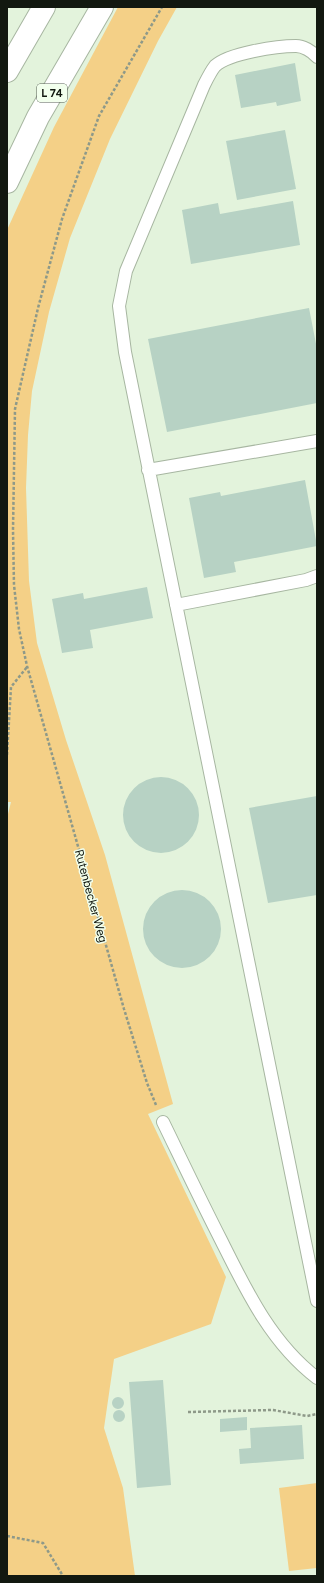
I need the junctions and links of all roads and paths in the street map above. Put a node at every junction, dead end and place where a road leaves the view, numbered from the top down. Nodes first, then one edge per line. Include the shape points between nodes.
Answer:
1 (44, 7) edge
2 (102, 7) edge
3 (162, 7) edge
4 (317, 57) edge
5 (7, 71) edge
6 (7, 182) edge
7 (317, 441) edge
8 (148, 470) junction
9 (317, 576) edge
10 (176, 605) junction
11 (27, 666) junction
12 (7, 755) edge
13 (163, 1122) joint
14 (317, 1301) edge
15 (317, 1378) edge
16 (188, 1412) dead end
17 (317, 1414) edge
18 (7, 1536) edge
19 (63, 1576) edge

1 - 5 highway
2 - 6 highway, L 74 via 38,118
3 - 11 path, Rutenbecker Weg via 99,116 62,219 38,308 15,410 14,585 19,629
4 - 8 lane via 313,52 297,46 253,51 232,57 215,66 204,85 126,271 119,306 125,352
7 - 8 lane
8 - 10 lane
9 - 10 lane
10 - 14 lane
11 - 12 path via 11,687
11 - 13 path, Rutenbecker Weg via 135,1047
13 - 15 lane via 252,1302 270,1330 305,1369
16 - 17 path via 273,1410 307,1416
18 - 19 path via 43,1543

